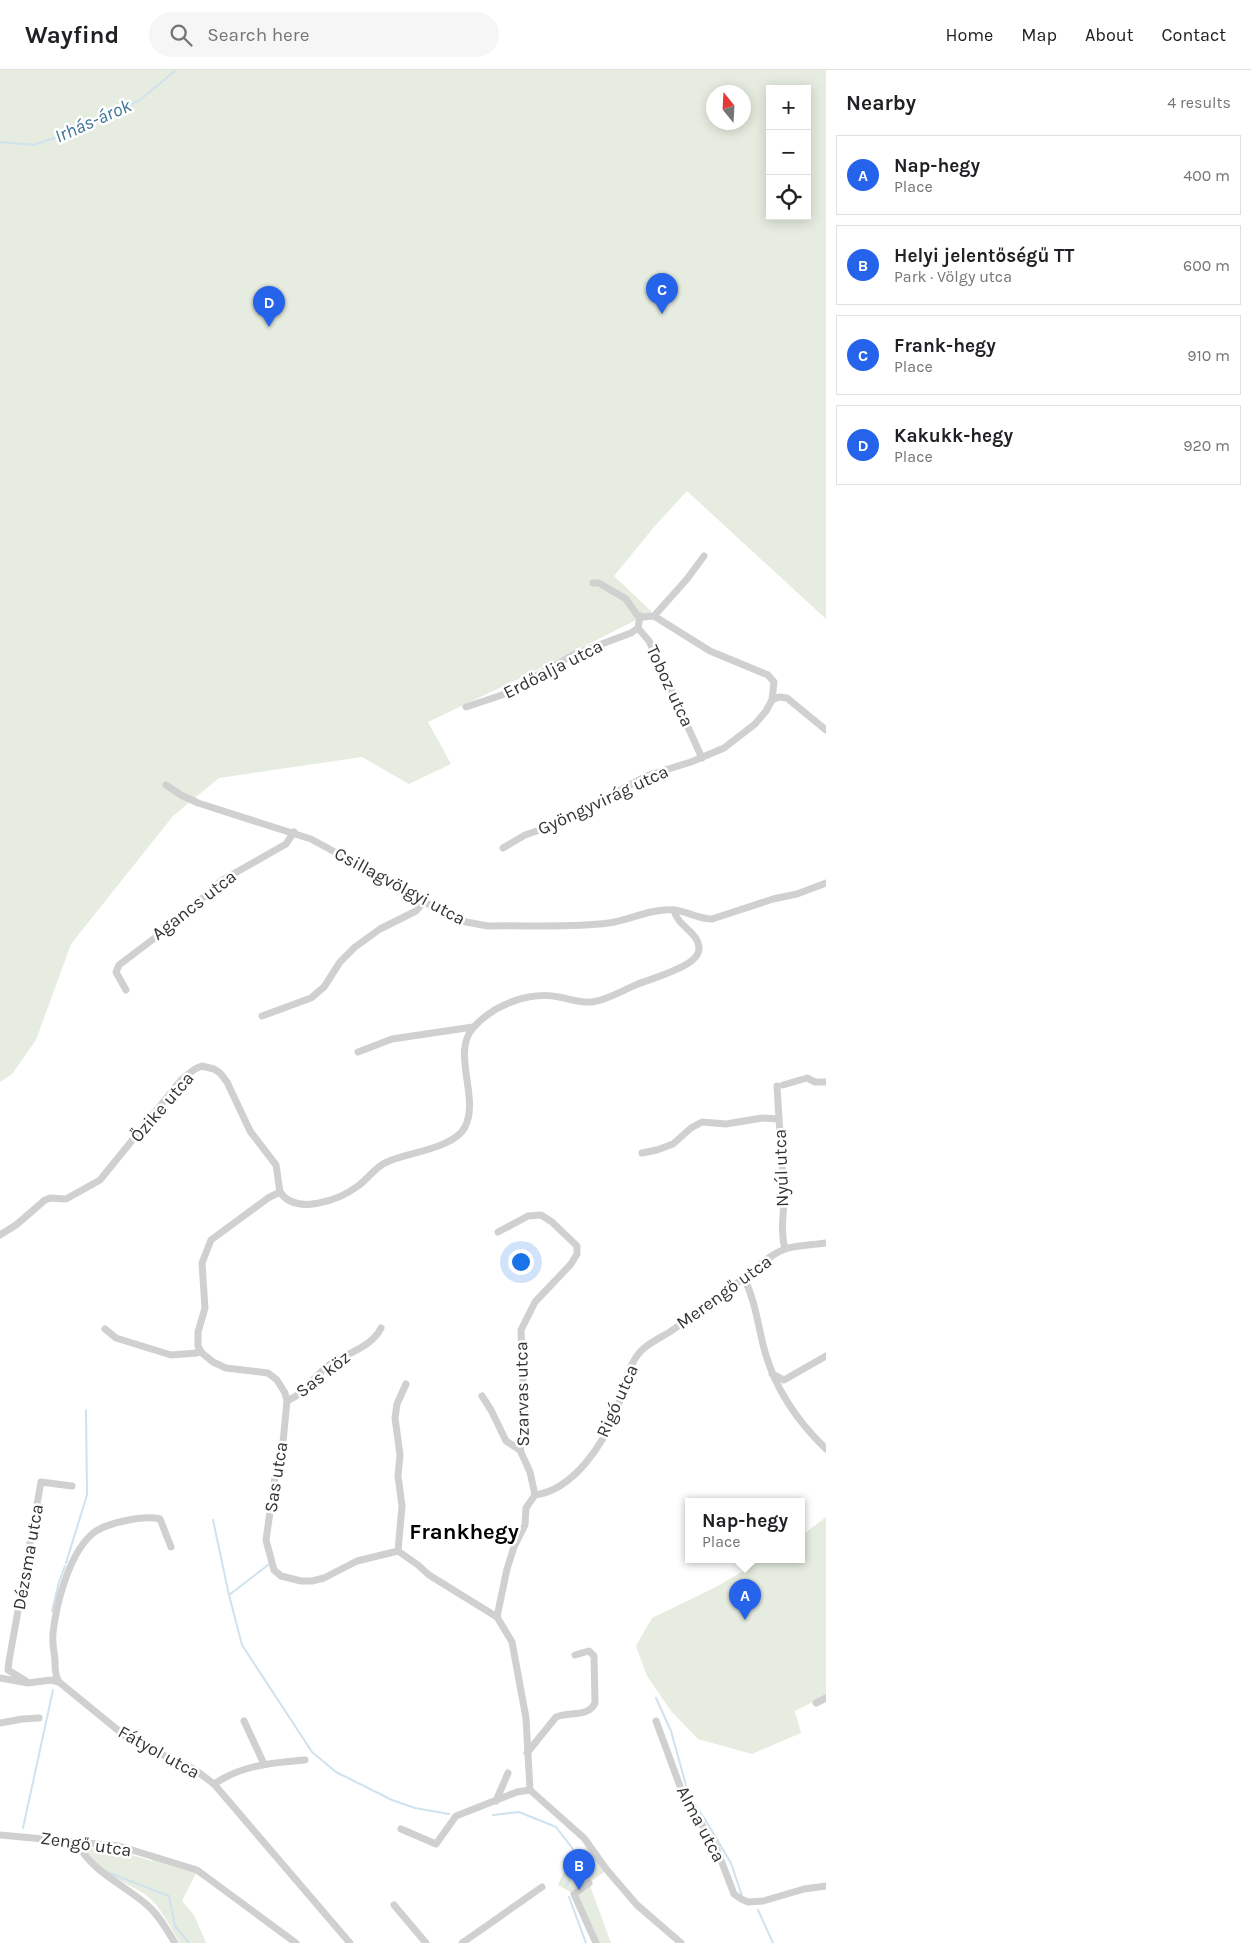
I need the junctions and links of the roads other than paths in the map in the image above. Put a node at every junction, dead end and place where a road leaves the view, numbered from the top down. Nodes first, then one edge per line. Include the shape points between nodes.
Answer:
1 (704, 556) dead end
2 (593, 583) dead end
3 (640, 616) junction
4 (654, 616) junction
5 (638, 628) junction
6 (772, 700) junction
7 (466, 707) dead end
8 (826, 730) edge
9 (702, 758) junction
10 (166, 785) dead end
11 (294, 832) junction
12 (503, 848) dead end
13 (826, 883) edge
14 (424, 902) junction
15 (674, 910) junction
16 (126, 990) dead end
17 (262, 1016) dead end
18 (473, 1027) junction
19 (358, 1052) dead end
20 (826, 1082) edge
21 (779, 1119) junction
22 (642, 1153) dead end
23 (280, 1192) junction
24 (498, 1232) dead end
25 (0, 1235) edge
26 (826, 1243) edge
27 (785, 1249) junction
28 (744, 1278) junction
29 (381, 1328) dead end
30 (105, 1329) dead end
31 (654, 1341) joint
32 (200, 1350) junction
33 (826, 1356) edge
34 (772, 1374) junction
35 (406, 1384) dead end
36 (482, 1396) dead end
37 (287, 1401) junction
38 (826, 1449) edge
39 (520, 1450) junction
40 (72, 1486) dead end
41 (535, 1495) junction
42 (170, 1547) dead end
43 (398, 1551) junction
44 (497, 1617) junction
45 (575, 1655) dead end
46 (0, 1678) edge
47 (28, 1682) junction
48 (59, 1682) junction
49 (826, 1698) edge
50 (816, 1703) dead end
51 (39, 1718) dead end
52 (244, 1721) dead end
53 (656, 1721) dead end
54 (0, 1723) edge
55 (527, 1753) junction
56 (305, 1760) dead end
57 (264, 1764) junction
58 (508, 1773) dead end
59 (214, 1784) junction
60 (530, 1790) junction
61 (496, 1801) junction
62 (401, 1829) dead end
63 (0, 1835) edge
64 (77, 1843) junction
65 (589, 1883) dead end
66 (826, 1886) edge
67 (542, 1887) dead end
68 (394, 1905) dead end
69 (175, 1943) edge
70 (296, 1943) edge
71 (350, 1943) edge
72 (426, 1943) edge
73 (462, 1943) edge
74 (596, 1943) edge
75 (681, 1943) edge

1 - 4 street
2 - 3 street via 599,583 626,599
3 - 4 street
3 - 5 street, Toboz utca
4 - 6 street via 710,651 768,675 774,682
5 - 7 street, Erdőalja utca via 576,654 502,695
5 - 9 street, Toboz utca via 649,641
6 - 8 street via 786,698
6 - 9 street, Gyöngyvirág utca via 755,724 724,748
9 - 12 street, Gyöngyvirág utca via 646,776 560,824 526,835
10 - 11 street, Csillagvölgyi utca via 198,803
11 - 14 street, Csillagvölgyi utca via 324,845
11 - 16 street, Agancs utca via 286,844 222,881 181,918 118,965 116,972
13 - 15 street via 712,919
14 - 15 street, Csillagvölgyi utca via 466,922 488,926 596,924
14 - 17 street via 416,911 380,929 355,947 340,962 324,988 312,998
15 - 18 street via 678,921 698,943 698,953 689,963 602,1000 580,1002 546,995 521,998
18 - 19 street via 392,1039
18 - 23 street via 464,1053 469,1112 465,1126 453,1140 388,1161 374,1169 352,1190 318,1203 294,1204
20 - 21 street, Nyúl utca via 807,1078 780,1085
21 - 22 street via 762,1118 726,1124 702,1122 673,1144
21 - 27 street, Nyúl utca
23 - 25 street, Őzike utca via 276,1164 250,1131 226,1082 217,1071 202,1066 182,1079 100,1180 66,1199 45,1200
23 - 32 street via 211,1240 202,1263 205,1308 198,1332
24 - 39 street, Szarvas utca via 528,1216 541,1215 577,1246 577,1254 571,1264 535,1302 521,1330 525,1429
26 - 27 street, Merengő utca
27 - 28 street, Merengő utca via 769,1257
28 - 31 street, Merengő utca
28 - 34 street via 751,1292
29 - 37 street, Sas köz via 366,1345 324,1369 305,1390
30 - 32 street via 116,1338 171,1355
31 - 41 street, Rigó utca via 635,1358 616,1412 588,1459 559,1488
32 - 37 street via 226,1368 268,1373 281,1384
33 - 34 street via 784,1380
34 - 38 street via 799,1422
35 - 43 street via 395,1418 402,1506
36 - 39 street via 506,1441
37 - 43 street, Sas utca via 266,1540 274,1570 281,1576 312,1581 357,1561
39 - 41 street, Szarvas utca via 530,1472
40 - 47 street, Dézsma utca via 41,1482 8,1670
41 - 44 street via 526,1508 526,1525 507,1569
42 - 48 street via 160,1520 155,1518 100,1527 90,1535 71,1566 60,1598 53,1634
43 - 44 street via 429,1575
44 - 55 street via 512,1642 526,1718
45 - 55 street via 589,1651 594,1656 595,1703 590,1711 556,1717
46 - 47 street
47 - 48 street
48 - 59 street, Fátyol utca via 130,1740 194,1769
49 - 50 street
51 - 54 street
52 - 57 street
53 - 66 street, Alma utca via 684,1797 716,1847 734,1894 748,1902 763,1901
55 - 60 street
56 - 57 street
57 - 59 street via 229,1774
58 - 61 street
59 - 71 street, Fátyol utca
60 - 61 street
60 - 75 street via 584,1838 637,1905
61 - 62 street via 456,1816 436,1844
63 - 64 street, Zengő utca
64 - 69 street via 92,1865 155,1912
64 - 70 street, Zengő utca via 119,1846 197,1870
65 - 74 street via 574,1894
67 - 73 street
68 - 72 street

